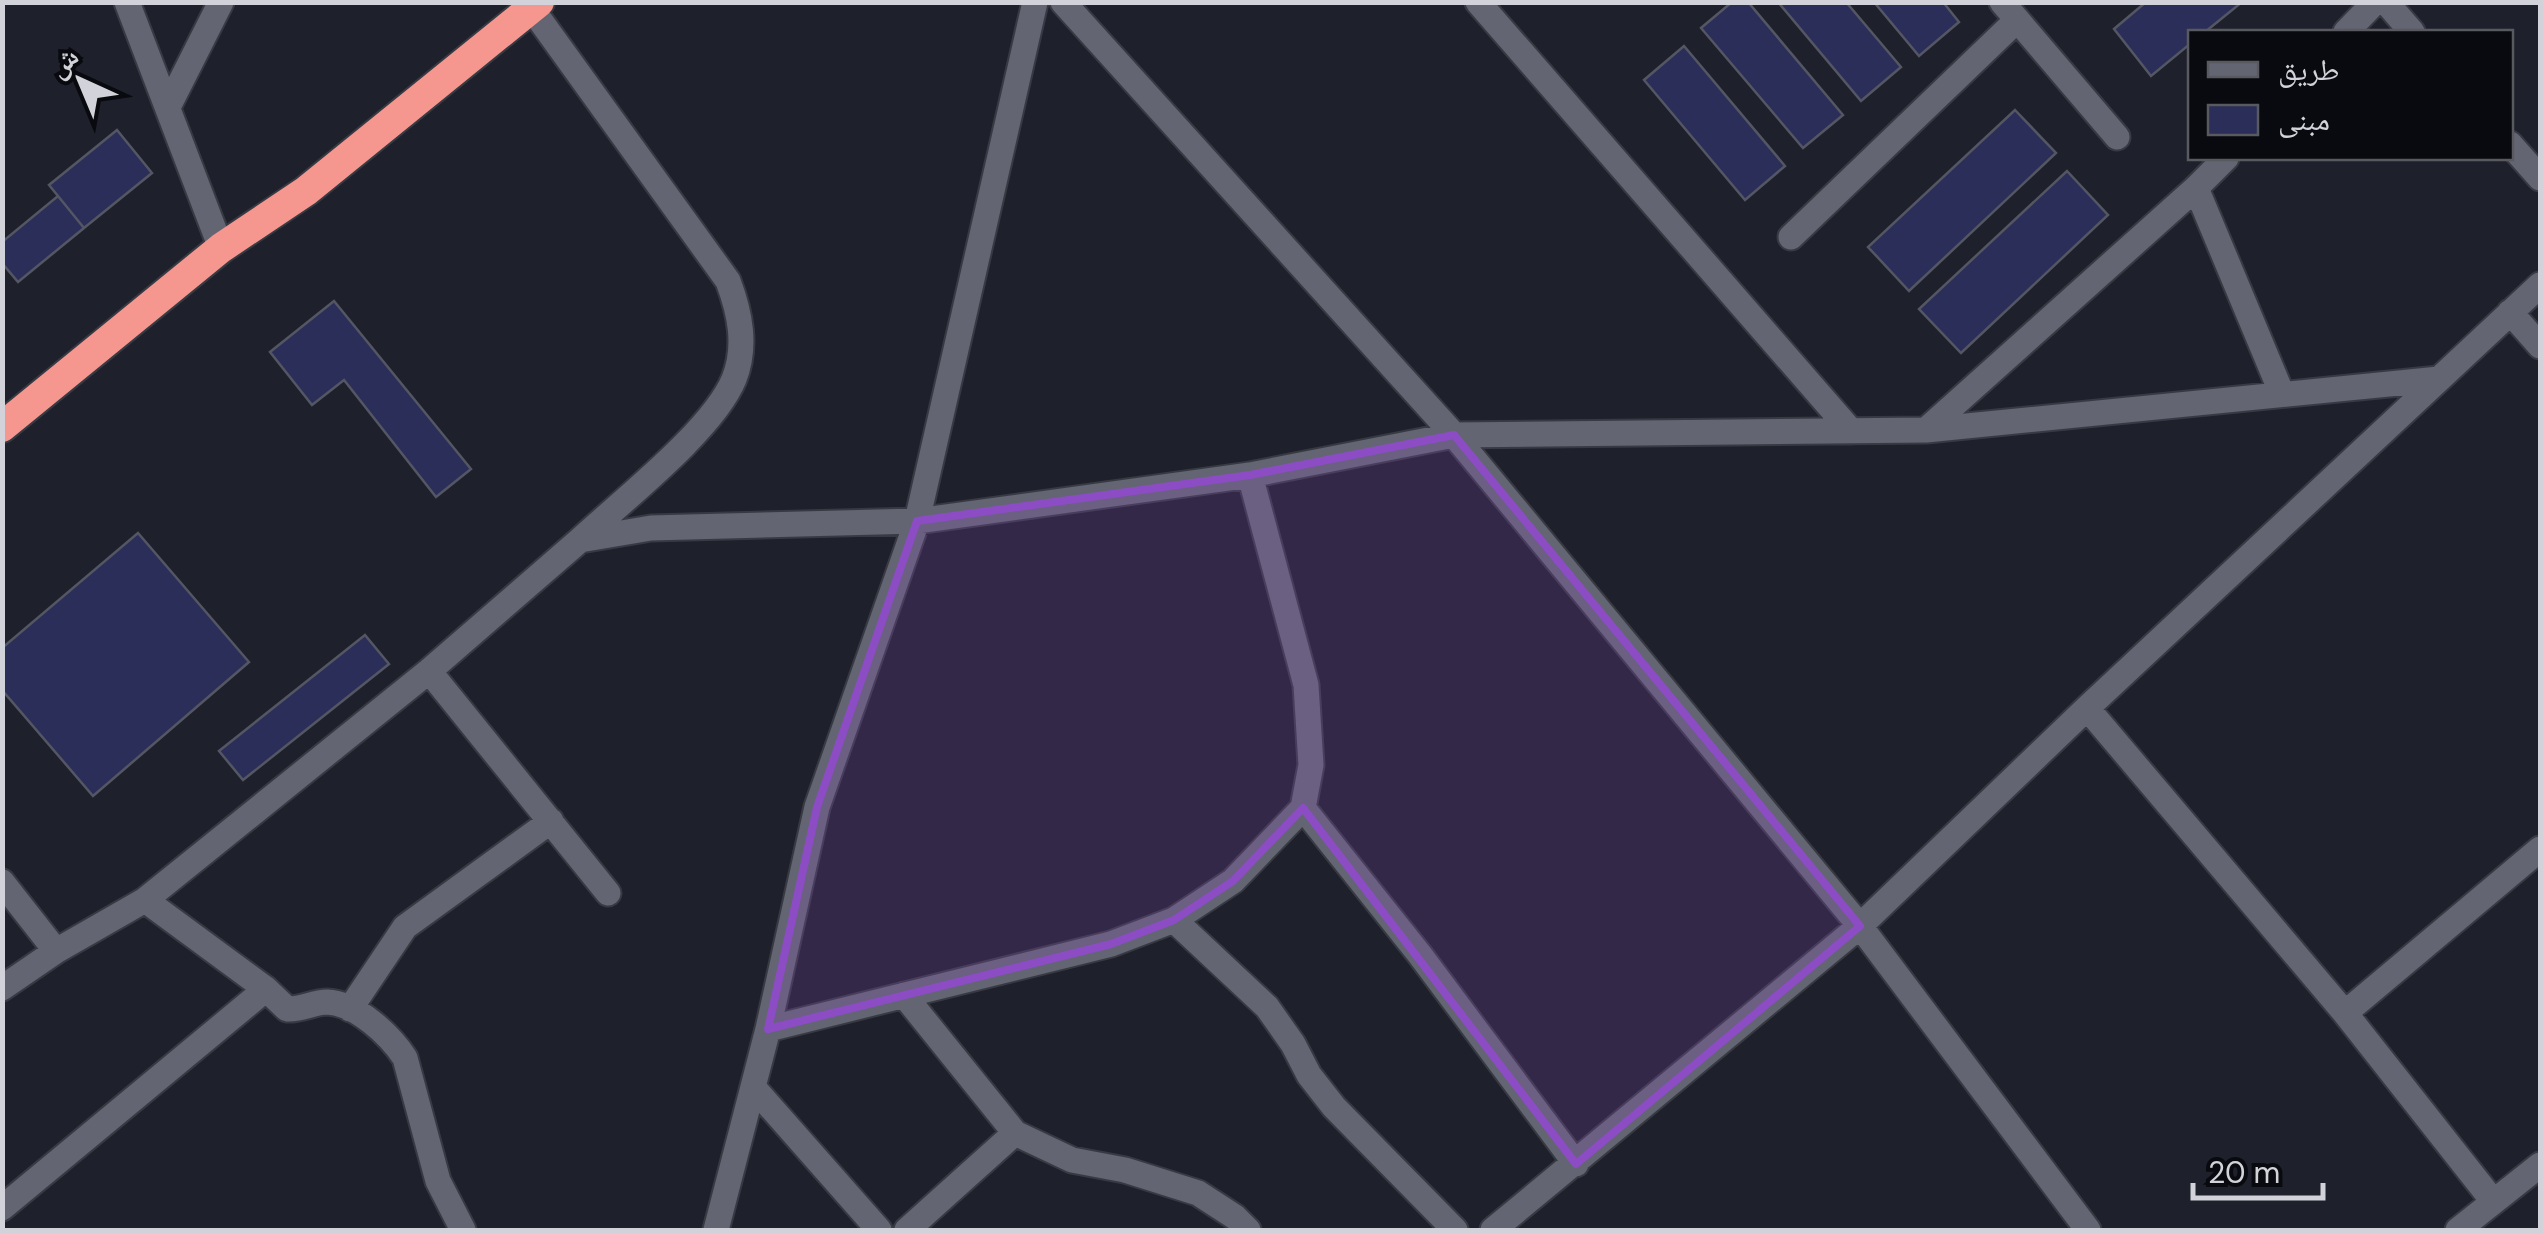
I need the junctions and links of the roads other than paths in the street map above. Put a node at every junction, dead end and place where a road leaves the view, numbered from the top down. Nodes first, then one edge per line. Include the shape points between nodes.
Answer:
1 (127, 2) edge
2 (221, 2) edge
3 (1035, 2) edge
4 (1063, 2) edge
5 (1478, 2) edge
6 (2374, 2) edge
7 (2386, 2) edge
8 (536, 6) edge
9 (2009, 12) edge
10 (2348, 30) edge
11 (2410, 30) edge
12 (169, 105) junction
13 (2117, 138) dead end
14 (2513, 147) edge
15 (2224, 160) edge
16 (2540, 178) edge
17 (2196, 188) junction
18 (1790, 237) dead end
19 (221, 248) junction
20 (2540, 285) edge
21 (2510, 312) junction
22 (2540, 346) edge
23 (2439, 379) junction
24 (2282, 394) junction
25 (2, 428) edge
26 (1926, 430) junction
27 (1851, 431) junction
28 (1454, 435) junction
29 (1250, 475) junction
30 (917, 521) junction
31 (580, 540) junction
32 (430, 671) junction
33 (2088, 708) junction
34 (1303, 808) junction
35 (551, 821) junction
36 (2538, 858) edge
37 (2, 882) edge
38 (608, 893) dead end
39 (145, 900) junction
40 (1174, 920) junction
41 (1860, 926) junction
42 (56, 950) junction
43 (2, 988) edge
44 (266, 989) junction
45 (904, 996) junction
46 (350, 1009) junction
47 (2345, 1013) junction
48 (768, 1029) junction
49 (754, 1087) junction
50 (1015, 1132) junction
51 (1576, 1164) junction
52 (2540, 1165) edge
53 (2494, 1201) junction
54 (2, 1208) edge
55 (463, 1230) edge
56 (716, 1230) edge
57 (879, 1230) edge
58 (907, 1230) edge
59 (1248, 1230) edge
60 (1455, 1230) edge
61 (1493, 1230) edge
62 (2088, 1230) edge
63 (2458, 1230) edge

1 - 12 street
2 - 12 street
3 - 30 street
4 - 28 street
5 - 27 street
6 - 10 street
7 - 11 street
8 - 19 highway via 306,191
8 - 31 street via 728,281 742,344 735,377 719,405
9 - 13 street
9 - 18 street
12 - 19 street
14 - 16 street
15 - 17 street
17 - 24 street
17 - 26 street
19 - 25 highway
20 - 21 street
21 - 22 street
21 - 23 street
23 - 24 street
23 - 33 street
24 - 26 street
26 - 27 street
27 - 28 street
28 - 29 street
28 - 41 street
29 - 30 street
29 - 34 street via 1306,685 1310,766
30 - 31 street via 651,528
30 - 48 street via 817,807
31 - 32 street
32 - 35 street
32 - 39 street
33 - 41 street
33 - 47 street
34 - 40 street via 1233,881
34 - 51 street
35 - 38 street
35 - 46 street via 405,927
36 - 47 street
37 - 42 street
39 - 42 street
39 - 44 street
40 - 45 street via 1111,944
40 - 60 street via 1267,1007 1334,1108
41 - 51 street
41 - 62 street
42 - 43 street
44 - 46 street via 287,1008 333,1002
44 - 54 street
45 - 48 street
45 - 50 street
46 - 55 street via 405,1058 438,1181
47 - 53 street
48 - 49 street
49 - 56 street
49 - 57 street
50 - 58 street
50 - 59 street via 1072,1160 1198,1193
51 - 61 street
52 - 53 street
53 - 63 street

